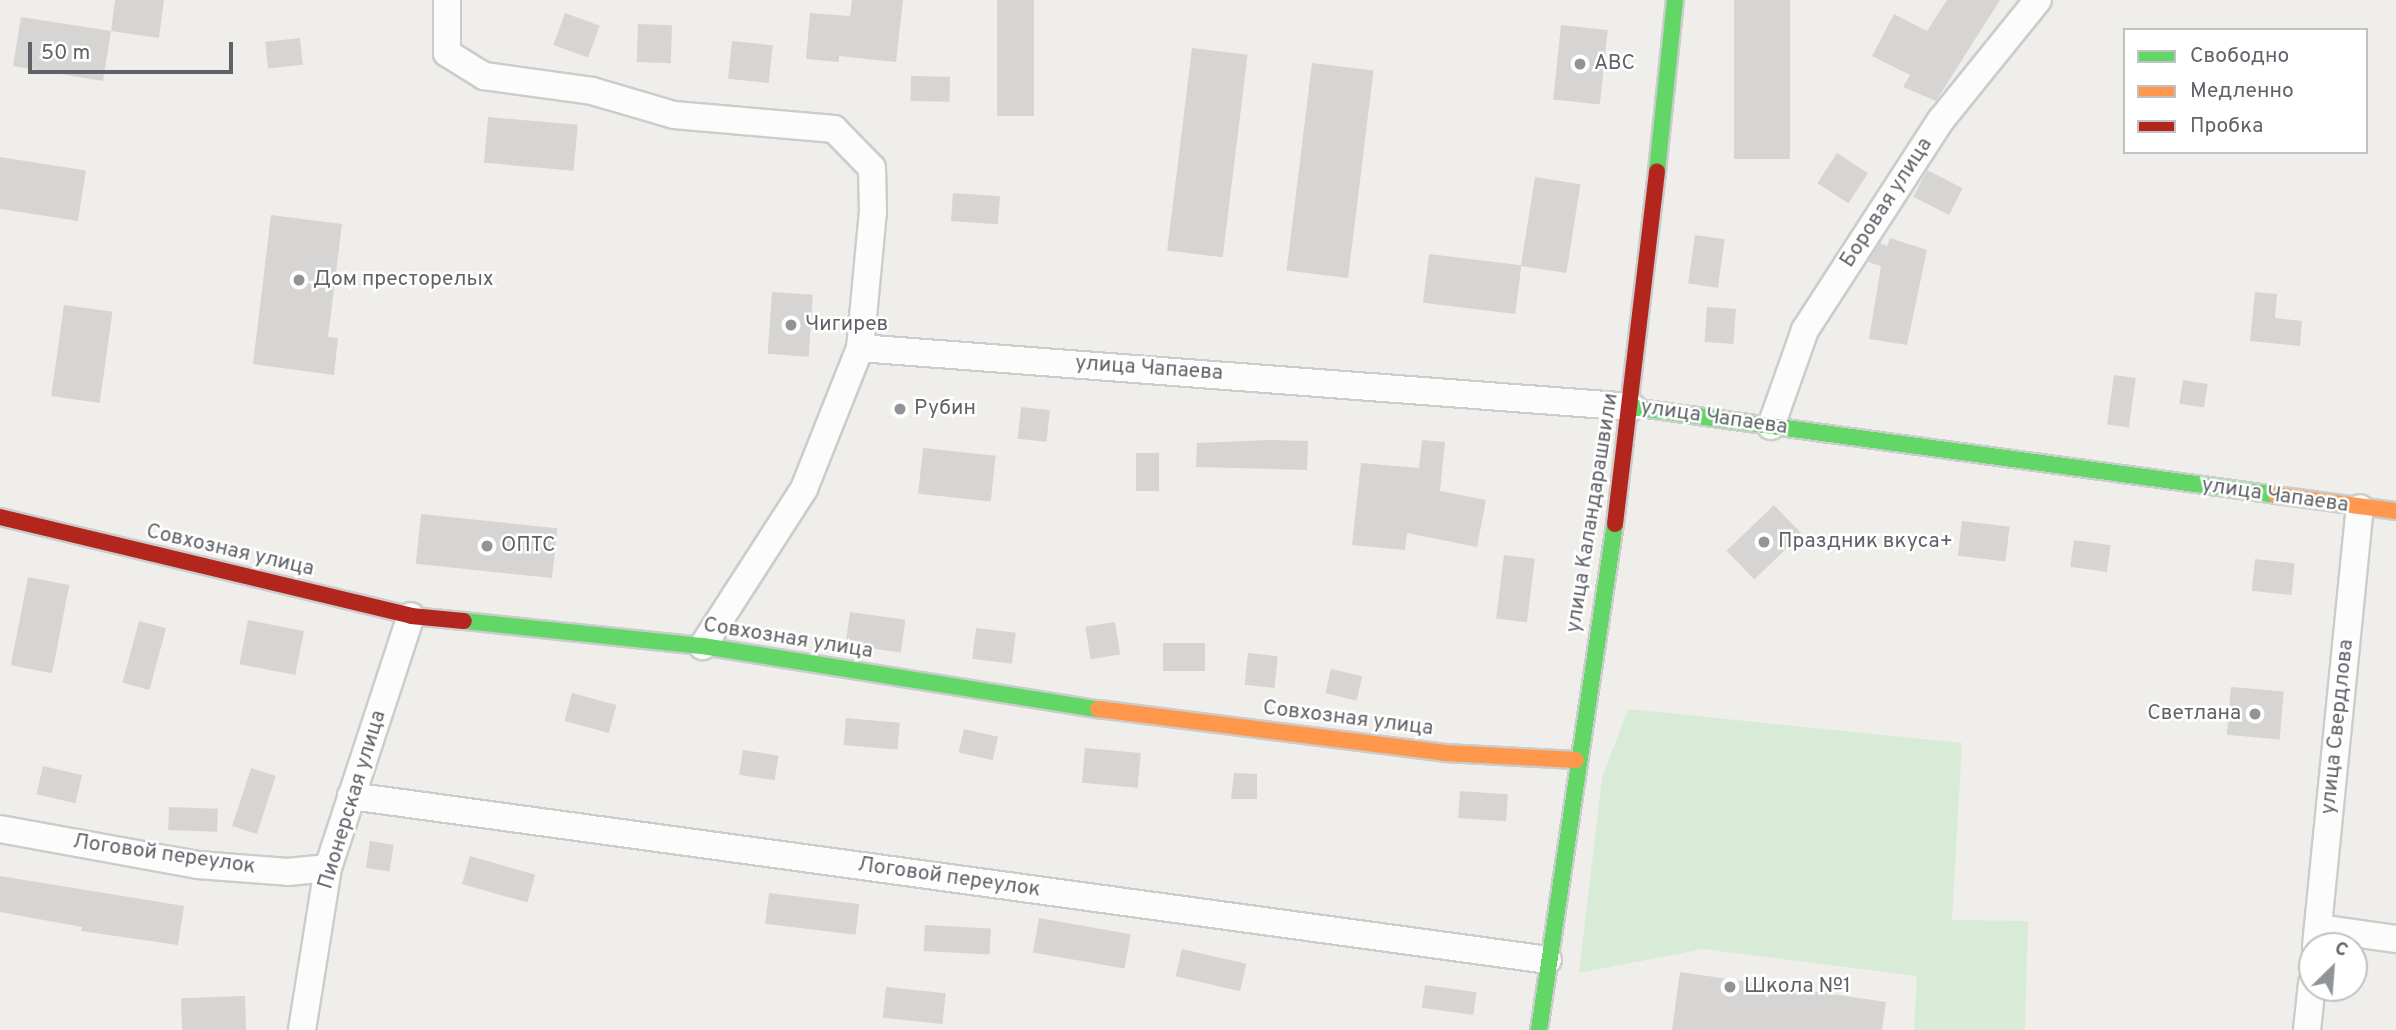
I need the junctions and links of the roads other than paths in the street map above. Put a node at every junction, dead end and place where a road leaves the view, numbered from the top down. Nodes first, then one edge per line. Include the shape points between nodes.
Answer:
1 (447, 0) edge
2 (1675, 0) edge
3 (2038, 0) edge
4 (860, 348) junction
5 (1632, 407) junction
6 (1771, 426) junction
7 (2360, 508) junction
8 (2396, 511) edge
9 (0, 517) edge
10 (411, 616) junction
11 (703, 646) junction
12 (1576, 760) junction
13 (351, 796) junction
14 (0, 829) edge
15 (328, 868) junction
16 (2318, 932) edge
17 (2368, 938) edge
18 (2396, 939) edge
19 (1548, 960) junction
20 (2310, 1002) edge
21 (302, 1030) edge
22 (1539, 1030) edge
23 (2307, 1030) edge

1 - 4 street via 447,53 484,76 592,91 674,115 834,128 872,168 873,211
2 - 5 main road, улица Каландарашвили
3 - 6 street, Боровая улица via 1941,120 1805,330
4 - 5 street, улица Чапаева
4 - 11 street via 804,489
5 - 6 main road, улица Чапаева
5 - 12 main road, улица Каландарашвили
6 - 7 main road, улица Чапаева
7 - 8 main road, улица Чапаева
7 - 16 street, улица Свердлова
9 - 10 main road, Совхозная улица
10 - 11 main road, Совхозная улица
10 - 13 street, Пионерская улица
11 - 12 main road, Совхозная улица via 1062,704 1445,753
12 - 19 main road, улица Каландарашвили
13 - 15 street, Пионерская улица
13 - 19 street, Логовой переулок
14 - 15 street, Логовой переулок via 198,865 288,873
15 - 21 street, Пионерская улица
17 - 18 street
19 - 22 main road, улица Каландарашвили
20 - 23 street

